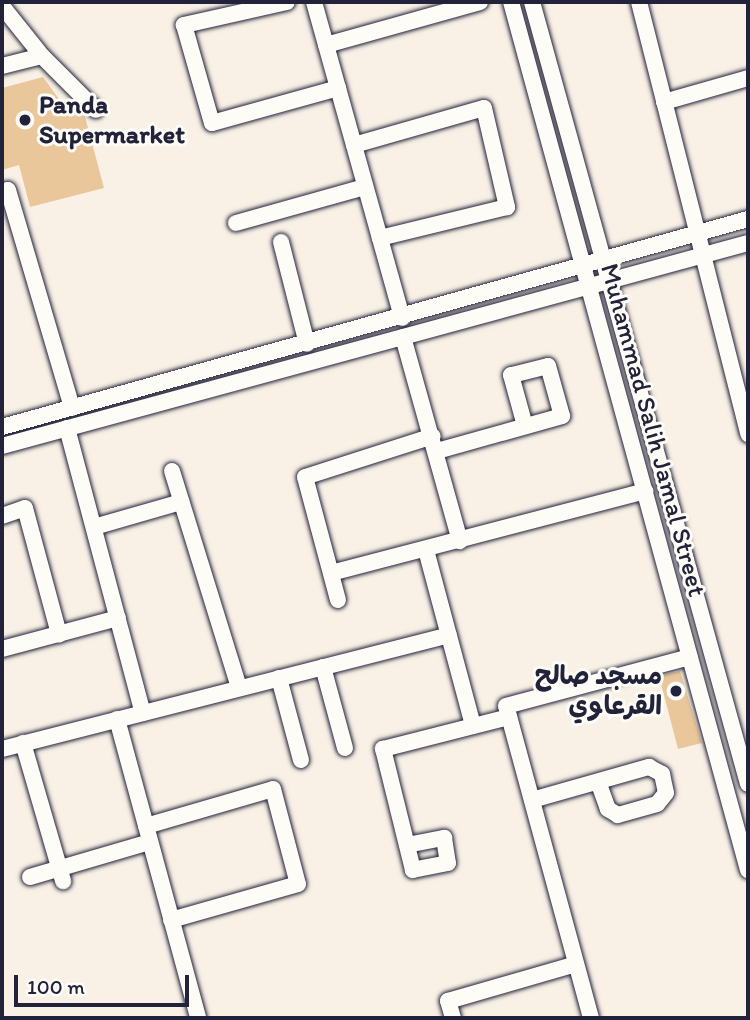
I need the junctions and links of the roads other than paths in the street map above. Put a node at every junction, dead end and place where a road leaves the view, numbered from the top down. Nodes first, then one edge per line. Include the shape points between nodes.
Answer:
1 (287, 2) edge
2 (314, 2) edge
3 (480, 2) edge
4 (510, 2) edge
5 (532, 2) edge
6 (639, 2) edge
7 (2, 6) edge
8 (326, 45) junction
9 (42, 57) junction
10 (2, 66) edge
11 (748, 78) edge
12 (338, 89) junction
13 (664, 102) junction
14 (96, 110) dead end
15 (354, 145) junction
16 (365, 187) junction
17 (2, 192) edge
18 (748, 219) edge
19 (236, 223) dead end
20 (697, 233) junction
21 (380, 239) junction
22 (281, 242) dead end
23 (748, 243) edge
24 (703, 256) junction
25 (604, 261) junction
26 (583, 267) junction
27 (610, 281) junction
28 (588, 287) junction
29 (402, 318) junction
30 (403, 337) junction
31 (307, 344) junction
32 (742, 379) edge
33 (72, 408) junction
34 (525, 426) dead end
35 (2, 427) edge
36 (67, 428) junction
37 (748, 434) edge
38 (435, 444) junction
39 (2, 446) edge
40 (172, 471) dead end
41 (645, 491) junction
42 (181, 502) junction
43 (2, 516) edge
44 (94, 527) junction
45 (460, 541) junction
46 (426, 550) junction
47 (331, 573) junction
48 (338, 600) dead end
49 (118, 618) junction
50 (59, 634) junction
51 (449, 635) junction
52 (2, 649) edge
53 (690, 657) junction
54 (323, 667) junction
55 (279, 678) junction
56 (239, 688) junction
57 (143, 713) junction
58 (509, 717) junction
59 (117, 719) junction
60 (474, 726) junction
61 (23, 743) junction
62 (345, 748) dead end
63 (2, 749) edge
64 (301, 760) dead end
65 (598, 782) dead end
66 (748, 784) edge
67 (532, 800) junction
68 (146, 825) junction
69 (150, 842) junction
70 (407, 845) dead end
71 (748, 870) edge
72 (61, 875) junction
73 (30, 877) dead end
74 (171, 920) junction
75 (576, 964) junction
76 (198, 1018) edge
77 (453, 1018) edge
78 (591, 1018) edge

1 - 12 street via 184,25 212,123
2 - 8 street
3 - 8 street
4 - 26 street, Muhammad Salih Jamal Street
5 - 25 street, Muhammad Salih Jamal Street
6 - 13 street
7 - 9 street
8 - 12 street
9 - 10 street
9 - 14 street
11 - 13 street
12 - 15 street
13 - 20 street
15 - 16 street
15 - 21 street via 484,107 507,207
16 - 19 street
16 - 21 street
17 - 33 street via 8,190
18 - 20 street
20 - 24 street
20 - 25 street
21 - 29 street
22 - 31 street
23 - 24 street
24 - 27 street
24 - 32 street
25 - 26 street
25 - 27 street, Muhammad Salih Jamal Street
26 - 28 street, Muhammad Salih Jamal Street
26 - 29 street
27 - 28 street
27 - 66 street, Muhammad Salih Jamal Street
28 - 30 street
28 - 41 street, Muhammad Salih Jamal Street
29 - 31 street
30 - 36 street
30 - 38 street
31 - 33 street
32 - 37 street
33 - 35 street
34 - 38 street
36 - 39 street
36 - 44 street
38 - 45 street
38 - 47 street via 305,477
40 - 42 street
41 - 45 street
41 - 53 street, Muhammad Salih Jamal Street
42 - 44 street
42 - 56 street
43 - 50 street via 25,508
44 - 49 street
45 - 46 street
46 - 47 street
46 - 51 street
47 - 48 street
49 - 50 street
49 - 57 street
50 - 52 street
51 - 54 street
51 - 60 street
53 - 58 street via 506,706
53 - 71 street, Muhammad Salih Jamal Street
54 - 55 street
54 - 62 street
55 - 56 street
55 - 64 street
56 - 57 street
57 - 59 street
58 - 60 street
58 - 67 street
59 - 61 street
59 - 68 street
60 - 70 street via 383,749
61 - 63 street
61 - 72 street
65 - 67 street
67 - 75 street
68 - 69 street
68 - 74 street via 273,789 298,884
69 - 72 street
69 - 74 street
72 - 73 street
74 - 76 street
75 - 77 street via 448,1001
75 - 78 street

